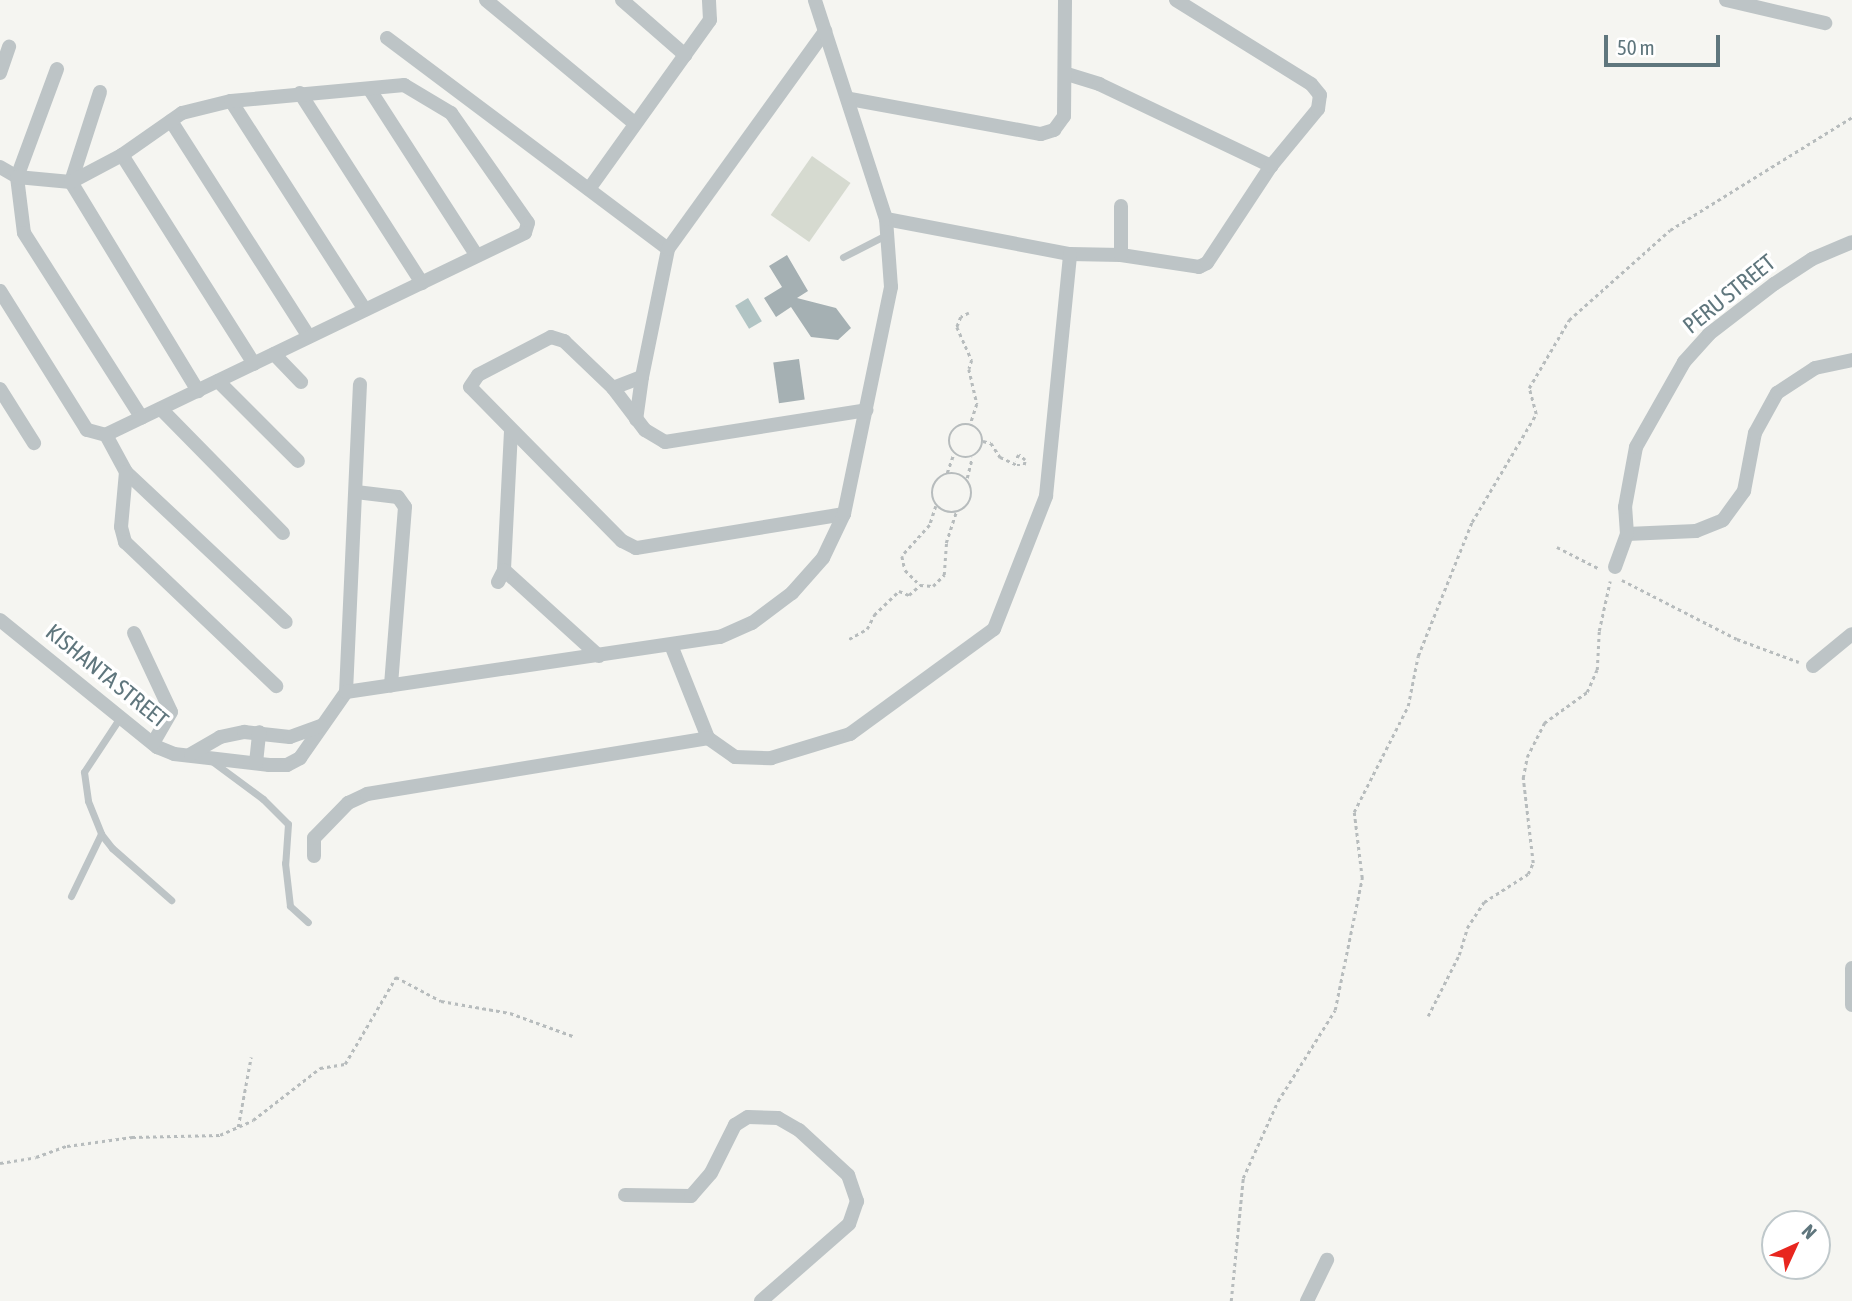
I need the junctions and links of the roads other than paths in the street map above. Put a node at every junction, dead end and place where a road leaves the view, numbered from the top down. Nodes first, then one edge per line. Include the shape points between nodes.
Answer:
1 (486, 0) edge
2 (622, 0) edge
3 (709, 0) edge
4 (815, 0) edge
5 (1065, 0) edge
6 (1176, 0) edge
7 (1726, 0) edge
8 (1825, 23) dead end
9 (825, 31) junction
10 (387, 38) dead end
11 (9, 47) dead end
12 (685, 55) junction
13 (57, 69) dead end
14 (0, 73) edge
15 (1067, 74) junction
16 (370, 89) junction
17 (100, 92) dead end
18 (300, 93) junction
19 (850, 99) junction
20 (231, 101) junction
21 (171, 121) junction
22 (633, 122) junction
23 (122, 155) junction
24 (1270, 166) junction
25 (0, 167) edge
26 (17, 177) junction
27 (71, 182) junction
28 (589, 189) junction
29 (1121, 206) dead end
30 (887, 226) junction
31 (1852, 242) edge
32 (668, 249) junction
33 (1070, 254) junction
34 (1121, 255) junction
35 (477, 256) junction
36 (843, 257) dead end
37 (422, 283) junction
38 (0, 291) edge
39 (365, 310) junction
40 (309, 337) junction
41 (274, 354) junction
42 (1852, 360) edge
43 (254, 364) junction
44 (642, 377) junction
45 (218, 381) junction
46 (301, 382) dead end
47 (360, 384) dead end
48 (613, 388) junction
49 (0, 389) edge
50 (198, 391) junction
51 (161, 409) junction
52 (866, 410) junction
53 (142, 418) junction
54 (636, 420) junction
55 (511, 431) junction
56 (106, 435) junction
57 (34, 443) dead end
58 (298, 461) dead end
59 (126, 472) junction
60 (356, 492) junction
61 (844, 514) junction
62 (283, 533) dead end
63 (1627, 534) junction
64 (1614, 571) road end
65 (0, 620) edge
66 (286, 622) dead end
67 (134, 633) dead end
68 (1852, 634) edge
69 (671, 645) junction
70 (599, 656) junction
71 (1813, 666) road end
72 (391, 685) junction
73 (276, 686) dead end
74 (346, 692) junction
75 (121, 716) junction
76 (322, 725) junction
77 (252, 732) junction
78 (708, 738) junction
79 (153, 743) junction
80 (199, 752) junction
81 (249, 762) junction
82 (101, 834) junction
83 (314, 856) dead end
84 (71, 896) dead end
85 (171, 900) dead end
86 (308, 922) dead end
87 (1852, 968) edge
88 (1852, 1005) edge
89 (625, 1195) dead end
90 (1327, 1260) dead end
91 (761, 1301) edge
92 (1307, 1301) edge

1 - 22 street
2 - 12 street
3 - 12 street via 710,20
4 - 9 street
5 - 15 street
6 - 24 street via 1311,84 1320,95 1318,109
7 - 8 street
9 - 19 street
9 - 32 street
10 - 28 street
11 - 14 street
12 - 22 street
13 - 26 street
15 - 19 street via 1064,116 1055,130 1041,134
15 - 24 street via 1111,89
16 - 18 street
16 - 35 street
16 - 35 street via 404,85 451,113 528,223 525,233
17 - 27 street
18 - 20 street
18 - 37 street
19 - 30 street
20 - 21 street via 182,113
20 - 39 street
21 - 23 street
21 - 40 street
22 - 28 street
23 - 27 street
23 - 43 street
24 - 34 street via 1207,263 1199,267
25 - 26 street
26 - 27 street
26 - 53 street via 24,233
27 - 50 street
28 - 32 street
29 - 34 street
30 - 33 street
30 - 36 lane
30 - 52 street via 891,287
31 - 63 street, PERU STREET via 1812,259 1774,284 1709,334 1684,362 1636,447 1625,508
32 - 44 street
33 - 34 street
33 - 78 street via 1046,496 994,629 850,734 771,758 735,757
35 - 37 street
37 - 39 street
38 - 56 street via 87,430
39 - 40 street
40 - 41 street
41 - 43 street
41 - 46 street
42 - 63 street via 1815,368 1777,393 1755,433 1744,491 1723,520 1696,531
43 - 45 street
44 - 48 street
44 - 54 street
45 - 50 street
45 - 58 street
47 - 60 street
48 - 54 street
48 - 55 street via 564,341 541,339 478,375 470,387
49 - 57 street
50 - 51 street
51 - 53 street
51 - 62 street
52 - 54 street via 665,442
52 - 61 street
53 - 56 street
55 - 61 street via 622,541 636,548
55 - 70 street via 501,576
56 - 59 street
59 - 66 street
59 - 73 street via 121,527 125,542
60 - 72 street via 398,497 405,507
60 - 74 street
61 - 69 street via 823,558 792,593 752,623 720,637
63 - 64 street, PERU STREET
65 - 75 street, KISHANTA STREET
67 - 79 street via 171,712
68 - 71 street
69 - 70 street
69 - 78 street
70 - 72 street
72 - 74 street
74 - 76 street, KISHANTA STREET
75 - 79 street, KISHANTA STREET
75 - 82 lane via 84,772
76 - 77 street via 290,737
76 - 81 street, KISHANTA STREET via 306,751 293,761
77 - 80 street via 220,737
77 - 81 street
78 - 83 street via 368,794 348,803 314,838
79 - 80 street, KISHANTA STREET via 174,754
80 - 81 street, KISHANTA STREET
80 - 86 lane via 263,799 288,824 285,863 290,906
82 - 84 lane
82 - 85 lane via 138,874
87 - 88 street
89 - 91 street via 691,1196 711,1173 735,1125 748,1117 778,1118 799,1130 848,1175 857,1201 849,1224
90 - 92 street

